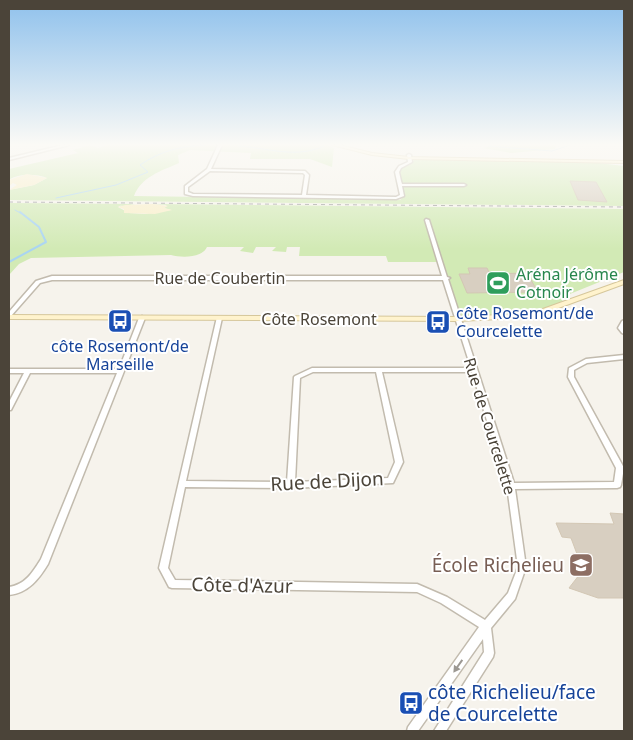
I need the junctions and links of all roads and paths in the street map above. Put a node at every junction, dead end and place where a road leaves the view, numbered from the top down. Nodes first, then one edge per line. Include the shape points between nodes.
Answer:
1 (196, 180) edge
2 (306, 180) edge
3 (399, 180) edge
4 (400, 183) junction
5 (464, 185) dead end
6 (304, 197) junction
7 (427, 220) dead end
8 (446, 278) junction
9 (624, 282) edge
10 (9, 316) edge
11 (142, 318) junction
12 (219, 318) junction
13 (458, 319) junction
14 (624, 322) edge
15 (624, 332) edge
16 (624, 357) edge
17 (474, 370) junction
18 (9, 371) edge
19 (28, 371) junction
20 (121, 371) junction
21 (379, 371) junction
22 (9, 408) edge
23 (183, 484) junction
24 (292, 485) junction
25 (511, 486) junction
26 (9, 591) edge
27 (486, 626) junction
28 (412, 731) edge
29 (440, 731) edge

1 - 6 street via 186,187 186,193
2 - 6 street
3 - 4 street
4 - 5 street
4 - 6 street via 402,196 396,198
7 - 8 street, Rue de Courcelette
8 - 10 street, Rue de Coubertin via 52,278 38,282
8 - 13 street, Rue de Courcelette
9 - 13 main road, Côte Rosemont via 536,313
10 - 11 main road, Côte Rosemont
11 - 12 main road, Côte Rosemont
11 - 20 street
12 - 13 main road, Côte Rosemont
12 - 23 street, Côte d'Azur
13 - 17 street, Rue de Courcelette
14 - 15 street via 621,328
16 - 25 street via 586,361 571,369 571,377 620,468 617,485
17 - 21 street
17 - 25 street, Rue de Courcelette
18 - 19 street
19 - 20 street
19 - 22 street
20 - 26 street via 45,561 34,579
21 - 24 street via 312,370 297,378
21 - 24 street, Rue de Dijon via 398,462 390,481
23 - 24 street, Rue de Dijon
23 - 27 street, Côte d'Azur via 163,568 172,584 417,588 444,600
25 - 27 street, Rue de Courcelette via 522,567 512,596
27 -> 28 street, Rue de Courcelette
27 - 29 street via 489,653

